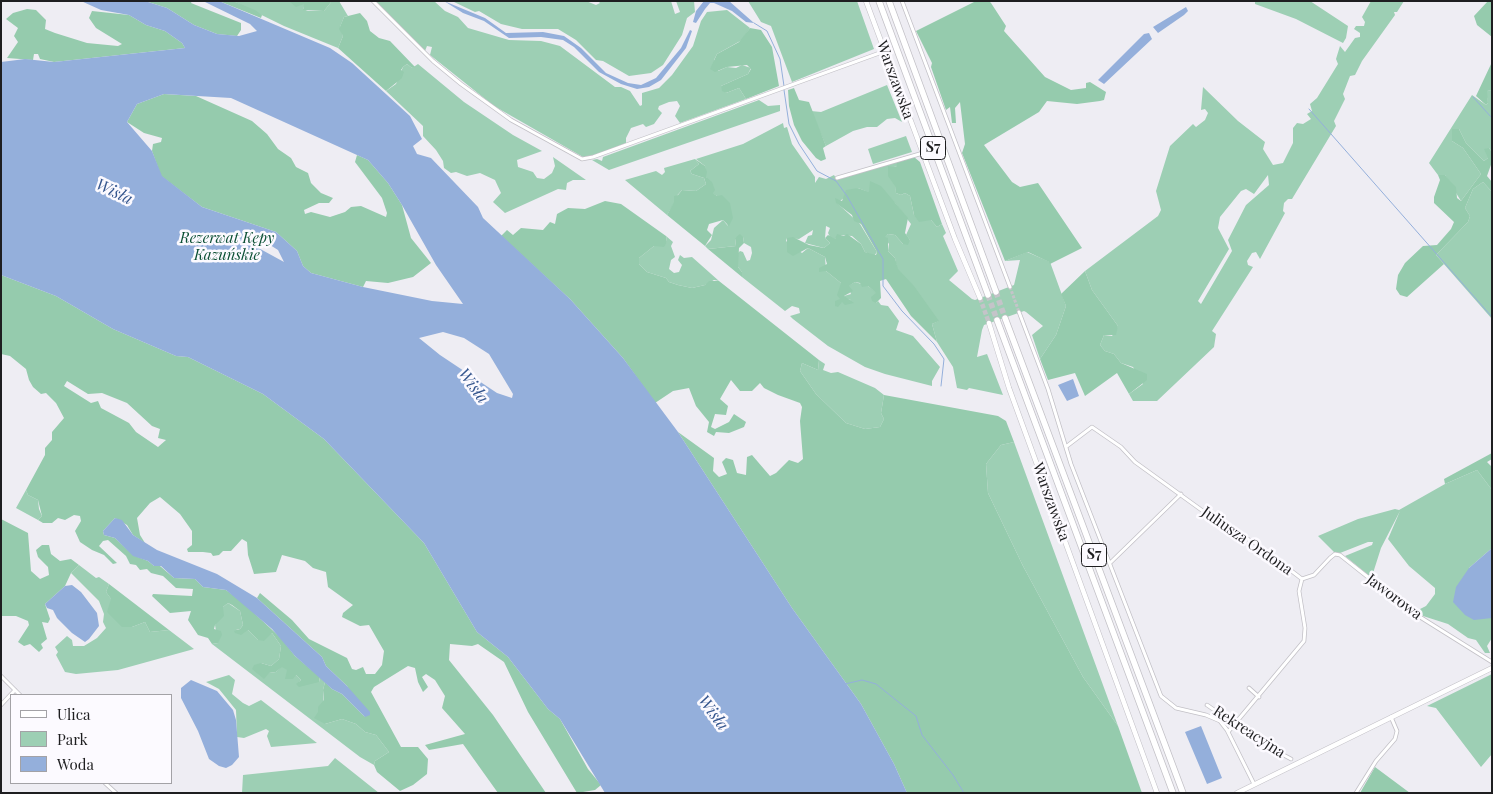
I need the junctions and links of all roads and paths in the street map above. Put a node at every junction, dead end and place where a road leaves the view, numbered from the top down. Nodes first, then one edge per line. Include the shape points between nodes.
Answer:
1 (373, 1) edge
2 (866, 1) edge
3 (879, 1) edge
4 (889, 1) edge
5 (902, 1) edge
6 (885, 51) junction
7 (923, 153) junction
8 (837, 178) dead end
9 (1010, 287) tunnel mouth
10 (996, 292) tunnel mouth
11 (988, 295) tunnel mouth
12 (980, 298) tunnel mouth
13 (1019, 312) tunnel mouth
14 (1005, 318) tunnel mouth
15 (997, 320) tunnel mouth
16 (989, 324) tunnel mouth
17 (1066, 446) junction
18 (1181, 494) junction
19 (1110, 563) junction
20 (1302, 579) junction
21 (1492, 662) edge
22 (1492, 668) edge
23 (1, 676) edge
24 (1249, 688) dead end
25 (15, 690) junction
26 (11, 694) edge
27 (19, 694) edge
28 (10, 695) edge
29 (1259, 697) junction
30 (1, 705) edge
31 (1207, 705) dead end
32 (1391, 717) junction
33 (1236, 724) junction
34 (1228, 732) junction
35 (1291, 759) dead end
36 (106, 784) edge
37 (1254, 784) junction
38 (116, 793) edge
39 (1158, 793) edge
40 (1173, 793) edge
41 (1183, 793) edge
42 (1237, 793) edge
43 (1356, 793) edge

1 - 6 street via 461,84 511,120 582,159
2 - 6 street, Warszawska
3 - 11 highway, S7
4 - 10 highway, S7
5 - 9 street
6 - 7 street, Warszawska
7 - 8 street
7 - 12 street, Warszawska
13 - 17 street
14 - 41 highway, S7
15 - 40 highway, S7
16 - 39 street, Warszawska via 1009,388
17 - 18 street, Juliusza Ordona via 1092,427
17 - 19 street
18 - 19 street
18 - 20 street, Juliusza Ordona
19 - 34 street via 1161,696 1176,708 1215,718
20 - 21 street, Jaworowa via 1314,576 1335,554 1340,556 1412,612
20 - 29 street, Juliusza Ordona via 1299,591 1306,628 1304,641
22 - 32 street
23 - 25 street
24 - 29 street
25 - 26 street
25 - 27 street
28 - 30 street
29 - 33 street, Juliusza Ordona
31 - 33 street, Rekreacyjna
32 - 37 street
32 - 43 street via 1397,731 1396,739 1376,760
33 - 34 street, Juliusza Ordona
33 - 35 street, Rekreacyjna
34 - 37 street
36 - 38 street
37 - 42 street

